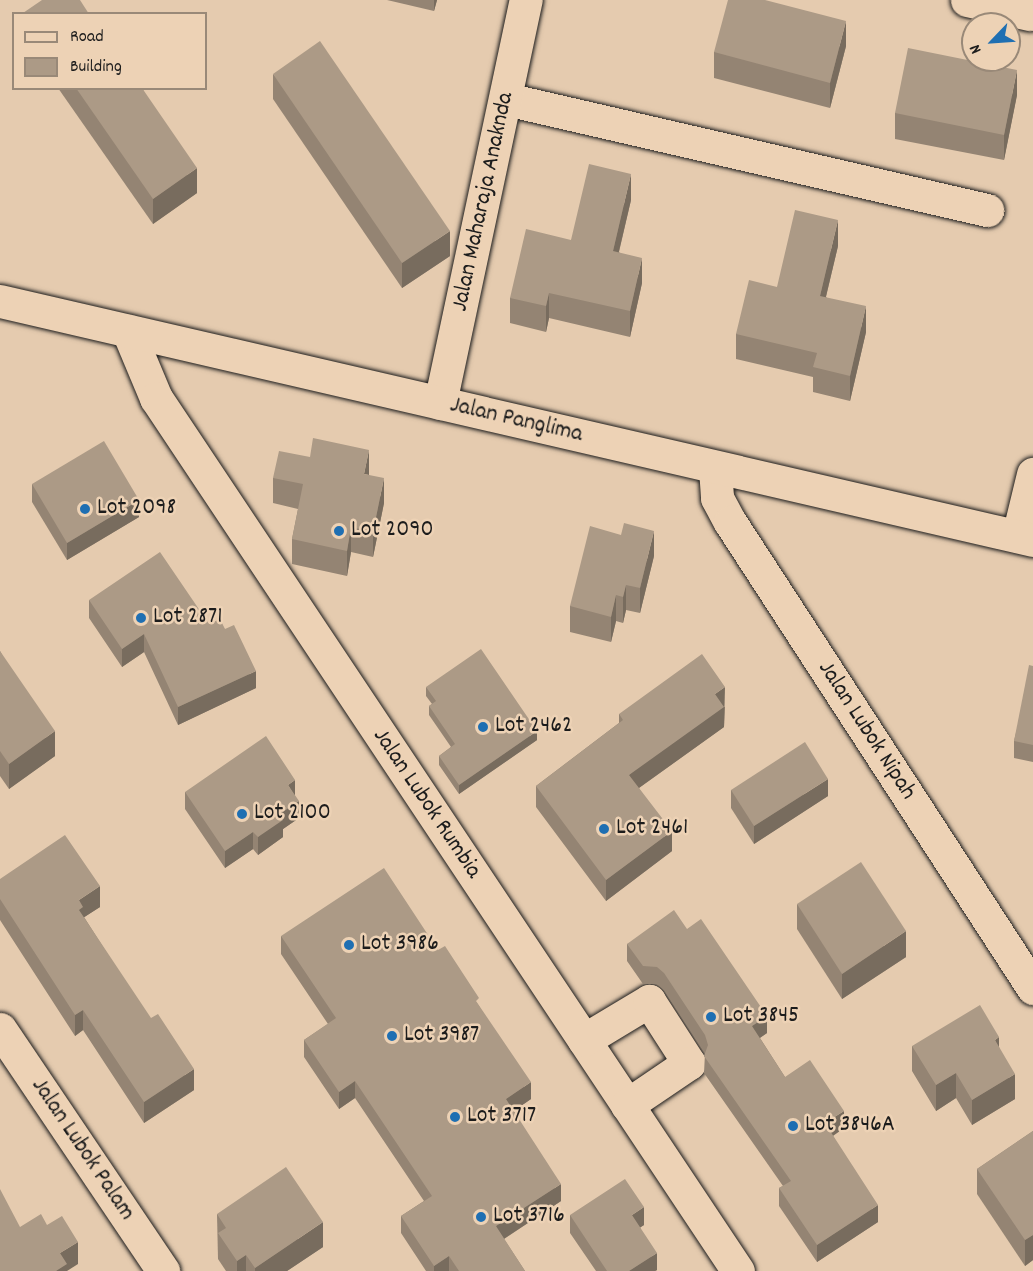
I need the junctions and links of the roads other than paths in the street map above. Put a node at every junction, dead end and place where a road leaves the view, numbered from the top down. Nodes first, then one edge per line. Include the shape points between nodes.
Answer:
1 (526, 0) edge
2 (968, 0) edge
3 (1029, 14) dead end
4 (506, 99) junction
5 (987, 210) dead end
6 (0, 301) edge
7 (128, 331) junction
8 (440, 403) junction
9 (715, 468) junction
10 (1033, 474) edge
11 (1025, 538) edge
12 (1033, 988) edge
13 (0, 1029) edge
14 (584, 1040) junction
15 (627, 1105) junction
16 (163, 1271) edge
17 (738, 1271) edge

1 - 4 street, Jalan Maharaja Anaknda
2 - 3 street
4 - 5 street
4 - 8 street, Jalan Maharaja Anaknda
6 - 7 street, Jalan Panglima
7 - 8 street, Jalan Panglima
7 - 14 street, Jalan Lubok Rumbia via 156,398
8 - 9 street, Jalan Panglima
9 - 11 street, Jalan Panglima
9 - 12 street, Jalan Lubok Nipah via 717,498 730,522
10 - 11 street
13 - 16 street, Jalan Lubok Palam
14 - 15 street, Jalan Lubok Rumbia
14 - 15 street via 649,1001 689,1063
15 - 17 street, Jalan Lubok Rumbia

